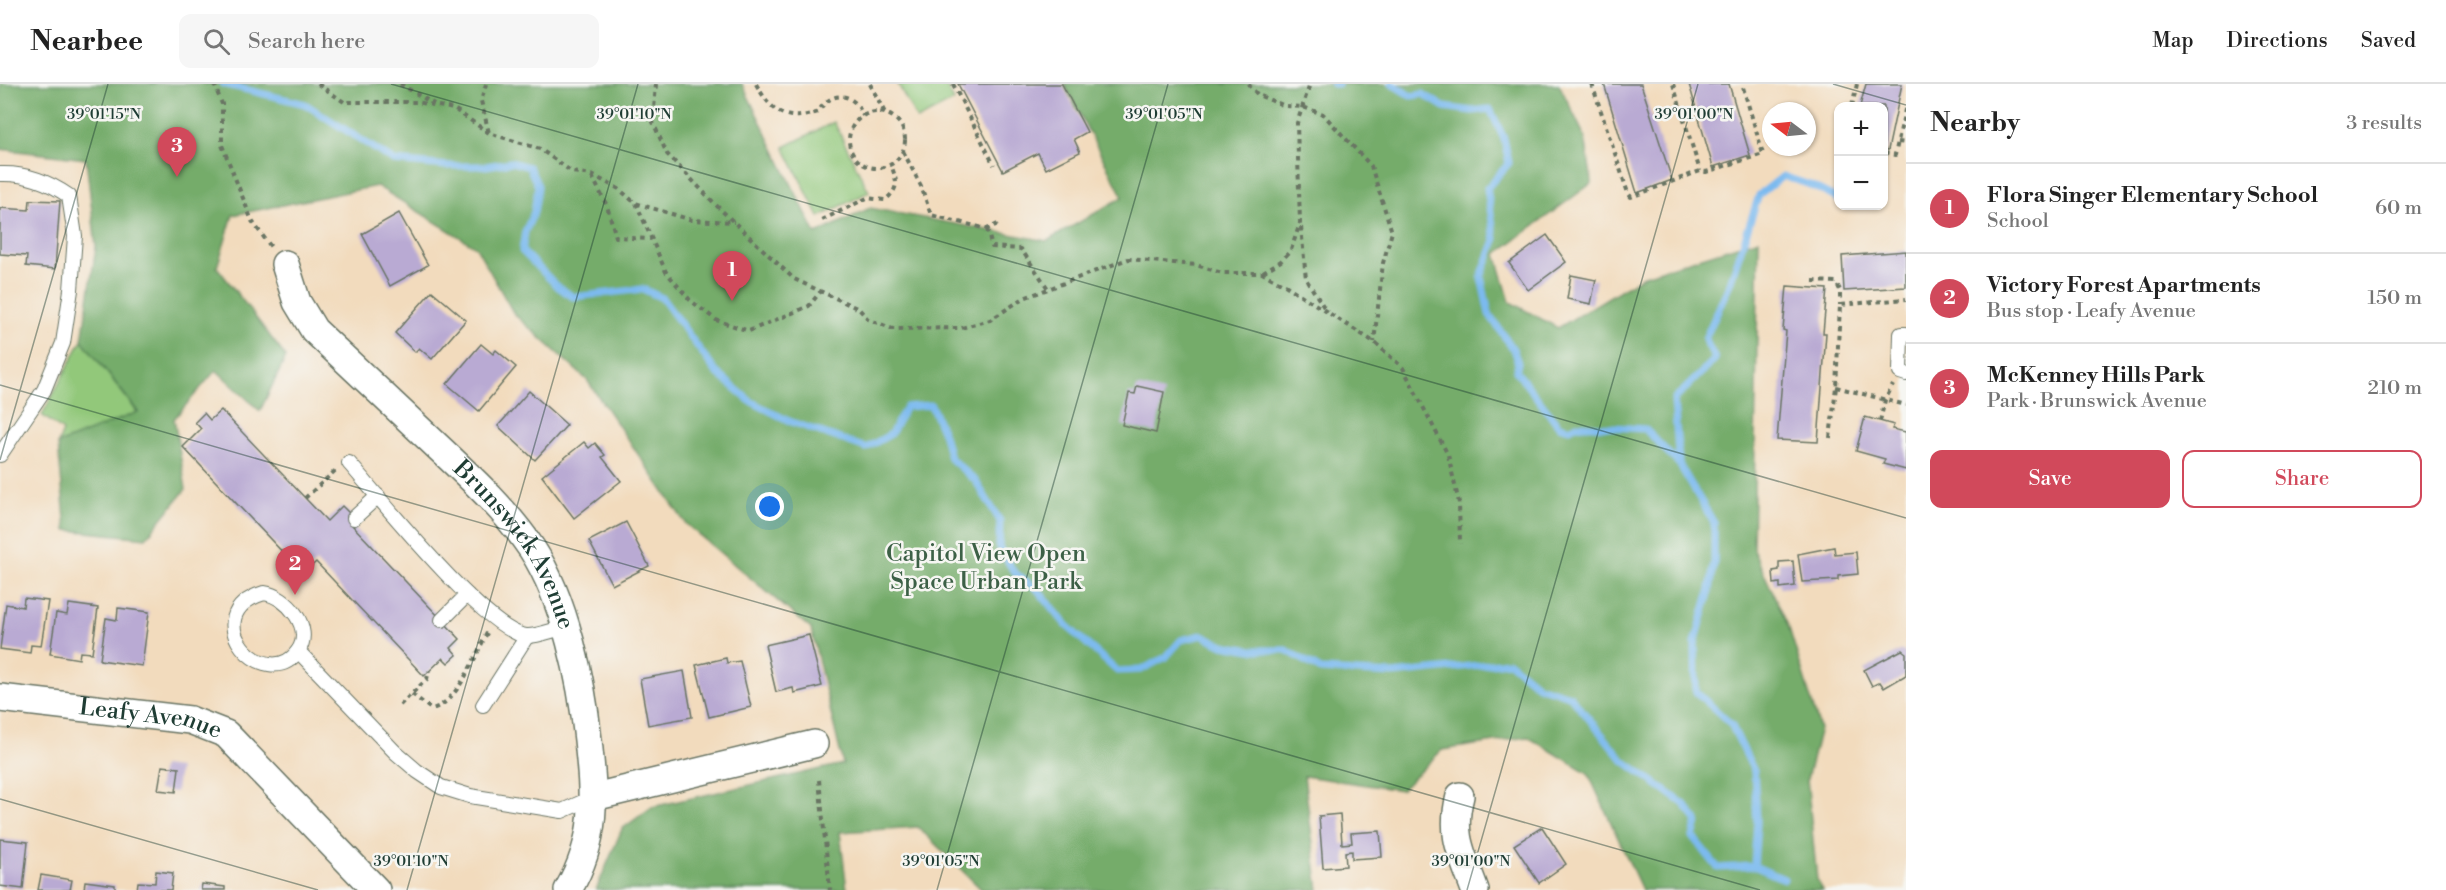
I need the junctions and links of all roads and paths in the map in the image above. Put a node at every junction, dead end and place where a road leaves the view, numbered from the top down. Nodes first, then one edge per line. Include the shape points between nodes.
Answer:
1 (214, 84) edge
2 (318, 84) edge
3 (400, 84) edge
4 (486, 84) edge
5 (656, 84) edge
6 (756, 84) edge
7 (870, 84) edge
8 (953, 84) edge
9 (1248, 84) edge
10 (1310, 84) edge
11 (1592, 84) edge
12 (1673, 84) edge
13 (1742, 84) edge
14 (1857, 84) edge
15 (1853, 102) edge
16 (1906, 105) edge
17 (437, 106) junction
18 (1303, 108) junction
19 (885, 113) junction
20 (864, 116) junction
21 (489, 133) junction
22 (1898, 142) junction
23 (1906, 143) edge
24 (903, 151) junction
25 (1888, 154) edge
26 (891, 165) junction
27 (994, 165) dead end
28 (1700, 171) junction
29 (0, 174) edge
30 (592, 175) junction
31 (635, 203) junction
32 (822, 220) dead end
33 (735, 222) junction
34 (1000, 223) dead end
35 (1300, 223) junction
36 (987, 230) junction
37 (259, 231) dead end
38 (650, 238) junction
39 (285, 264) dead end
40 (1262, 273) junction
41 (1813, 281) dead end
42 (1049, 290) junction
43 (820, 292) junction
44 (1906, 299) edge
45 (1840, 305) junction
46 (1329, 315) junction
47 (1906, 334) edge
48 (1374, 342) junction
49 (1903, 373) edge
50 (1836, 387) junction
51 (1886, 400) junction
52 (1906, 405) edge
53 (1880, 421) dead end
54 (1830, 438) dead end
55 (0, 455) edge
56 (343, 466) joint
57 (378, 496) junction
58 (305, 498) dead end
59 (354, 518) dead end
60 (1460, 544) dead end
61 (467, 596) junction
62 (494, 618) junction
63 (442, 620) dead end
64 (566, 627) junction
65 (527, 636) junction
66 (298, 651) junction
67 (429, 671) dead end
68 (412, 694) junction
69 (0, 698) edge
70 (400, 705) dead end
71 (483, 705) dead end
72 (814, 744) dead end
73 (819, 780) dead end
74 (1460, 796) dead end
75 (594, 797) junction
76 (376, 890) edge
77 (568, 890) edge
78 (830, 890) edge
79 (1474, 890) edge

1 - 37 path via 222,104 222,145
2 - 17 path via 344,102 417,102
3 - 17 path
4 - 21 path via 481,101
5 - 33 path via 653,122 667,154
6 - 20 path via 769,105 786,116 818,112 824,102 843,96 854,100
7 - 19 path
8 - 27 path
9 - 18 path via 1258,94 1285,106
10 - 18 path
11 - 28 path via 1631,197
12 - 28 path
13 - 28 path via 1762,154
14 - 15 path
16 - 22 path
17 - 21 path via 454,109
18 - 35 path via 1297,123
18 - 48 path via 1323,114 1371,166 1392,232 1383,263
19 - 20 path
19 - 24 path via 894,117 904,132
20 - 26 path via 850,133 851,151 856,159 872,168
21 - 30 path via 540,149 572,172
22 - 23 path
22 - 25 path via 1894,155
24 - 26 path
24 - 36 path via 931,215
26 - 32 path via 896,183 894,193 885,200 867,198
29 - 55 lane via 15,173 52,184 69,196 75,236 63,344 44,390
30 - 31 path via 619,189
30 - 38 path via 616,237
31 - 33 path via 692,220
31 - 38 path
33 - 43 path via 794,279
34 - 36 path
35 - 40 path via 1291,250
35 - 46 path via 1306,279
36 - 42 path via 992,247 1022,249
38 - 43 path via 666,272 690,300 716,320 749,331 809,306
39 - 64 street, Brunswick Avenue via 297,302 314,330 485,492 532,550
40 - 42 path via 1222,273 1196,265 1128,260
40 - 46 path
41 - 45 path via 1836,282
42 - 43 path via 1024,298 990,320 960,328 893,329
44 - 45 path
45 - 50 path
46 - 48 path
47 - 49 lane via 1901,334
48 - 60 path via 1403,368 1438,430 1459,503
49 - 51 path
50 - 51 path
50 - 54 path
51 - 52 path
51 - 53 path
56 - 57 lane
56 - 58 path
57 - 59 lane
57 - 61 lane
61 - 62 lane
61 - 63 lane
62 - 65 lane
62 - 68 path via 447,702 431,709
64 - 65 lane
64 - 75 street, Brunswick Avenue via 584,705
65 - 71 lane
66 - 66 lane via 302,638 300,620 274,594 252,597 240,608 233,621 233,635 254,659 277,664
66 - 75 lane via 395,752 441,787 470,796 562,811
67 - 68 path via 427,680
68 - 70 path
69 - 76 street, Leafy Avenue via 190,720 226,735
72 - 75 street
73 - 78 path
74 - 79 street via 1456,837
75 - 77 street, Brunswick Avenue via 585,855

